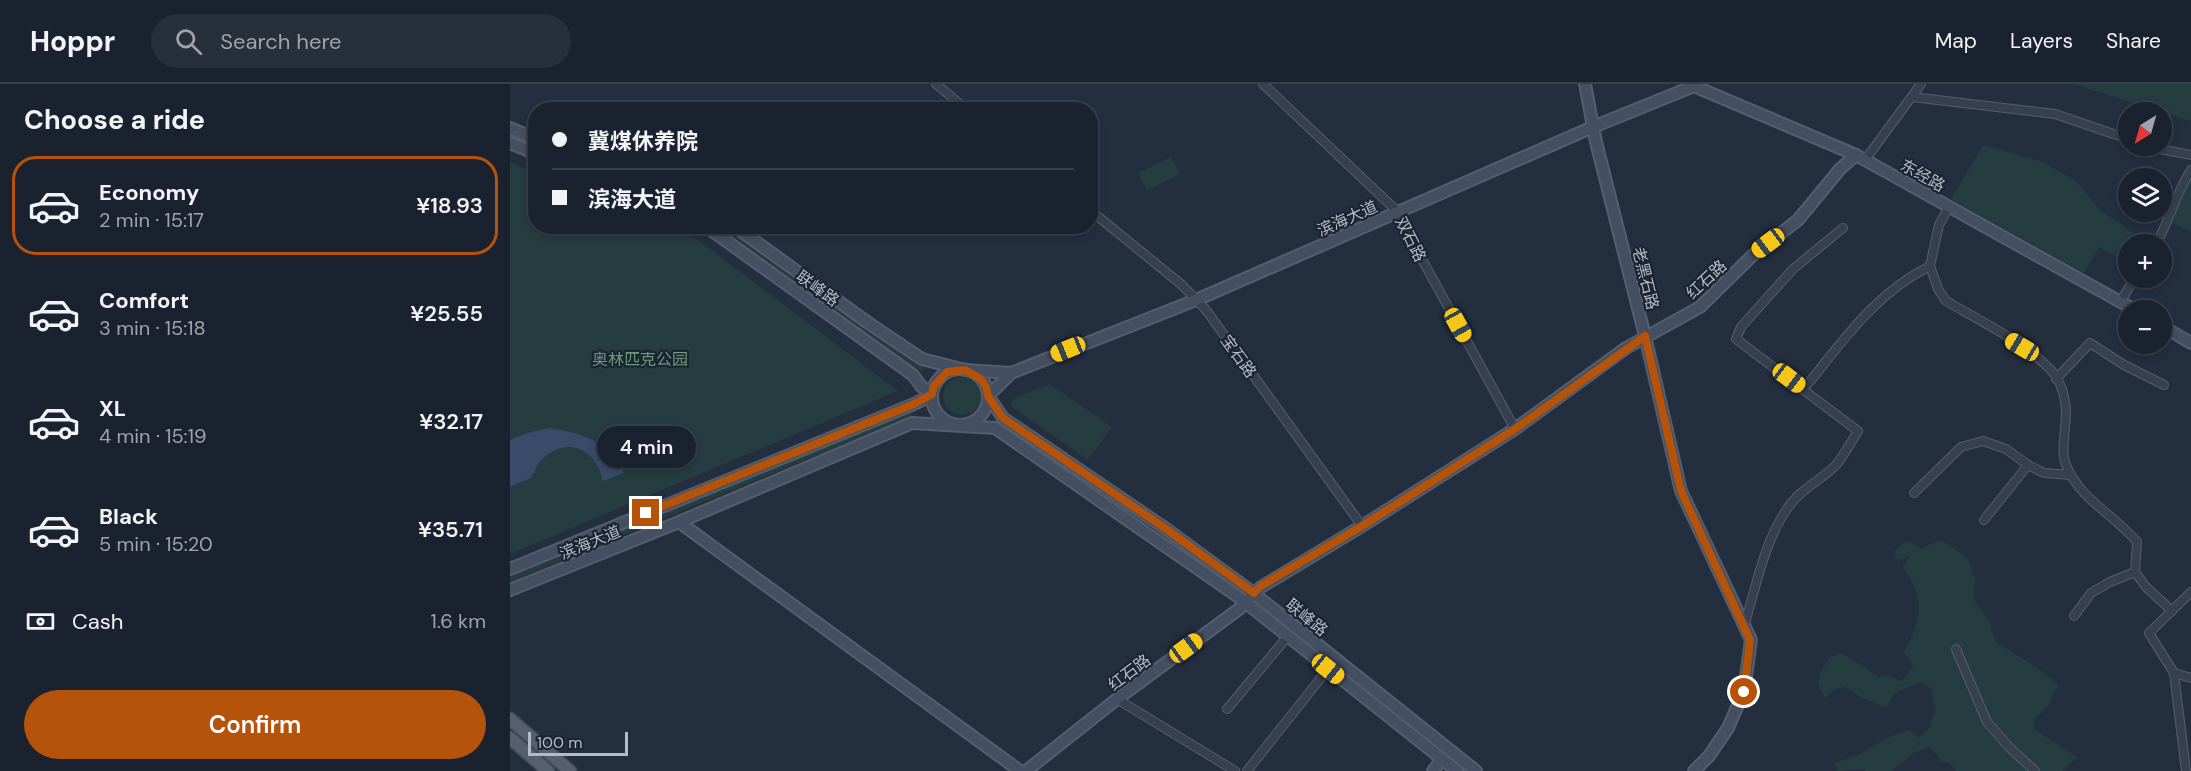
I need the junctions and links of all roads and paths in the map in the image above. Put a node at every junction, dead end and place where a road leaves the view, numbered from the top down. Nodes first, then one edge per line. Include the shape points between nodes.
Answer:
1 (936, 84) edge
2 (1263, 84) edge
3 (1586, 84) edge
4 (1921, 84) edge
5 (1692, 85) edge
6 (1912, 97) junction
7 (958, 102) edge
8 (1593, 127) junction
9 (510, 128) edge
10 (528, 136) edge
11 (2118, 136) edge
12 (510, 143) edge
13 (528, 151) edge
14 (2172, 151) edge
15 (2191, 154) edge
16 (1860, 157) junction
17 (2191, 170) edge
18 (1949, 207) junction
19 (1398, 212) junction
20 (1098, 217) edge
21 (1843, 228) dead end
22 (717, 234) edge
23 (745, 234) edge
24 (2161, 234) edge
25 (1930, 266) junction
26 (1196, 300) junction
27 (2118, 301) edge
28 (2172, 332) edge
29 (1645, 336) junction
30 (2191, 343) edge
31 (965, 370) junction
32 (1011, 373) junction
33 (2056, 379) junction
34 (1808, 384) dead end
35 (2164, 385) dead end
36 (932, 394) junction
37 (988, 396) junction
38 (960, 425) junction
39 (1515, 429) junction
40 (2028, 465) junction
41 (2071, 474) junction
42 (1914, 493) dead end
43 (1984, 520) dead end
44 (680, 522) junction
45 (1362, 526) junction
46 (510, 568) edge
47 (2135, 572) junction
48 (510, 590) edge
49 (2191, 592) edge
50 (1254, 593) junction
51 (1245, 603) junction
52 (2172, 611) junction
53 (2074, 616) dead end
54 (1744, 626) junction
55 (1288, 636) junction
56 (1956, 649) dead end
57 (1328, 669) junction
58 (2174, 674) junction
59 (2191, 678) edge
60 (1117, 699) junction
61 (1227, 709) dead end
62 (510, 719) edge
63 (510, 738) edge
64 (1449, 750) junction
65 (1442, 759) junction
66 (548, 771) edge
67 (570, 771) edge
68 (1020, 771) edge
69 (1026, 771) edge
70 (1235, 771) edge
71 (1247, 771) edge
72 (1433, 771) edge
73 (1457, 771) edge
74 (1476, 771) edge
75 (1694, 771) edge
76 (2035, 771) edge
77 (2186, 771) edge

1 - 7 street
2 - 19 street, 双石路
3 - 8 main road, 老黑石路
4 - 6 street
5 - 8 main road, 滨海大道
5 - 16 main road, 东经路
6 - 11 street via 2055,114
6 - 16 street
8 - 19 main road, 滨海大道
8 - 29 main road, 老黑石路
9 - 10 main road
12 - 13 main road
14 - 15 street
16 - 18 main road, 东经路
16 - 29 main road, 红石路 via 1840,169 1798,220 1753,255 1700,307
17 - 24 street via 2179,188
18 - 25 street via 1939,225
18 - 27 main road, 东经路
19 - 26 main road, 滨海大道
19 - 39 street, 双石路
20 - 26 street, 宝石路
21 - 54 street via 1793,269 1741,327 1736,339 1858,431 1836,465 1787,509 1764,560
22 - 36 main road, 联峰路 via 913,375
23 - 31 main road, 联峰路 via 922,359
25 - 33 street via 1946,302 2022,347 2051,370
25 - 34 street via 1893,288 1860,318
26 - 32 main road, 滨海大道
26 - 45 street, 宝石路
28 - 30 main road
29 - 39 main road, 红石路
29 - 54 main road, 老黑石路 via 1681,491
31 - 32 main road, 联峰路
31 - 36 main road via 947,372
31 - 37 main road via 981,379
32 - 37 main road
33 - 35 street via 2090,343
33 - 41 street via 2066,404 2065,464
36 - 38 main road via 936,412
36 - 46 main road, 滨海大道
37 - 38 main road via 983,413
37 - 50 main road, 联峰路 via 1003,418
38 - 44 main road, 滨海大道 via 912,423
38 - 51 main road, 联峰路 via 995,428
39 - 45 main road, 红石路
40 - 41 street via 2044,472
40 - 42 street via 2006,448 1983,441 1961,447
40 - 43 street
41 - 47 street via 2090,501 2137,542
44 - 48 main road, 滨海大道
44 - 68 main road
45 - 50 main road, 红石路
47 - 52 street
47 - 53 street via 2091,593
49 - 52 street
50 - 51 main road, 红石路
50 - 64 main road, 联峰路
51 - 55 main road, 联峰路
51 - 60 main road, 红石路
52 - 58 street via 2149,633
54 - 75 main road, 老黑石路 via 1750,640 1744,692 1728,728
55 - 57 main road, 联峰路
55 - 61 street
56 - 76 street via 1987,722
57 - 65 main road, 联峰路
57 - 71 street
58 - 59 street
58 - 77 street
60 - 69 main road, 红石路
60 - 70 street
62 - 67 main road
63 - 66 main road
64 - 65 street
64 - 74 main road, 联峰路
65 - 72 main road
65 - 73 main road, 联峰路

